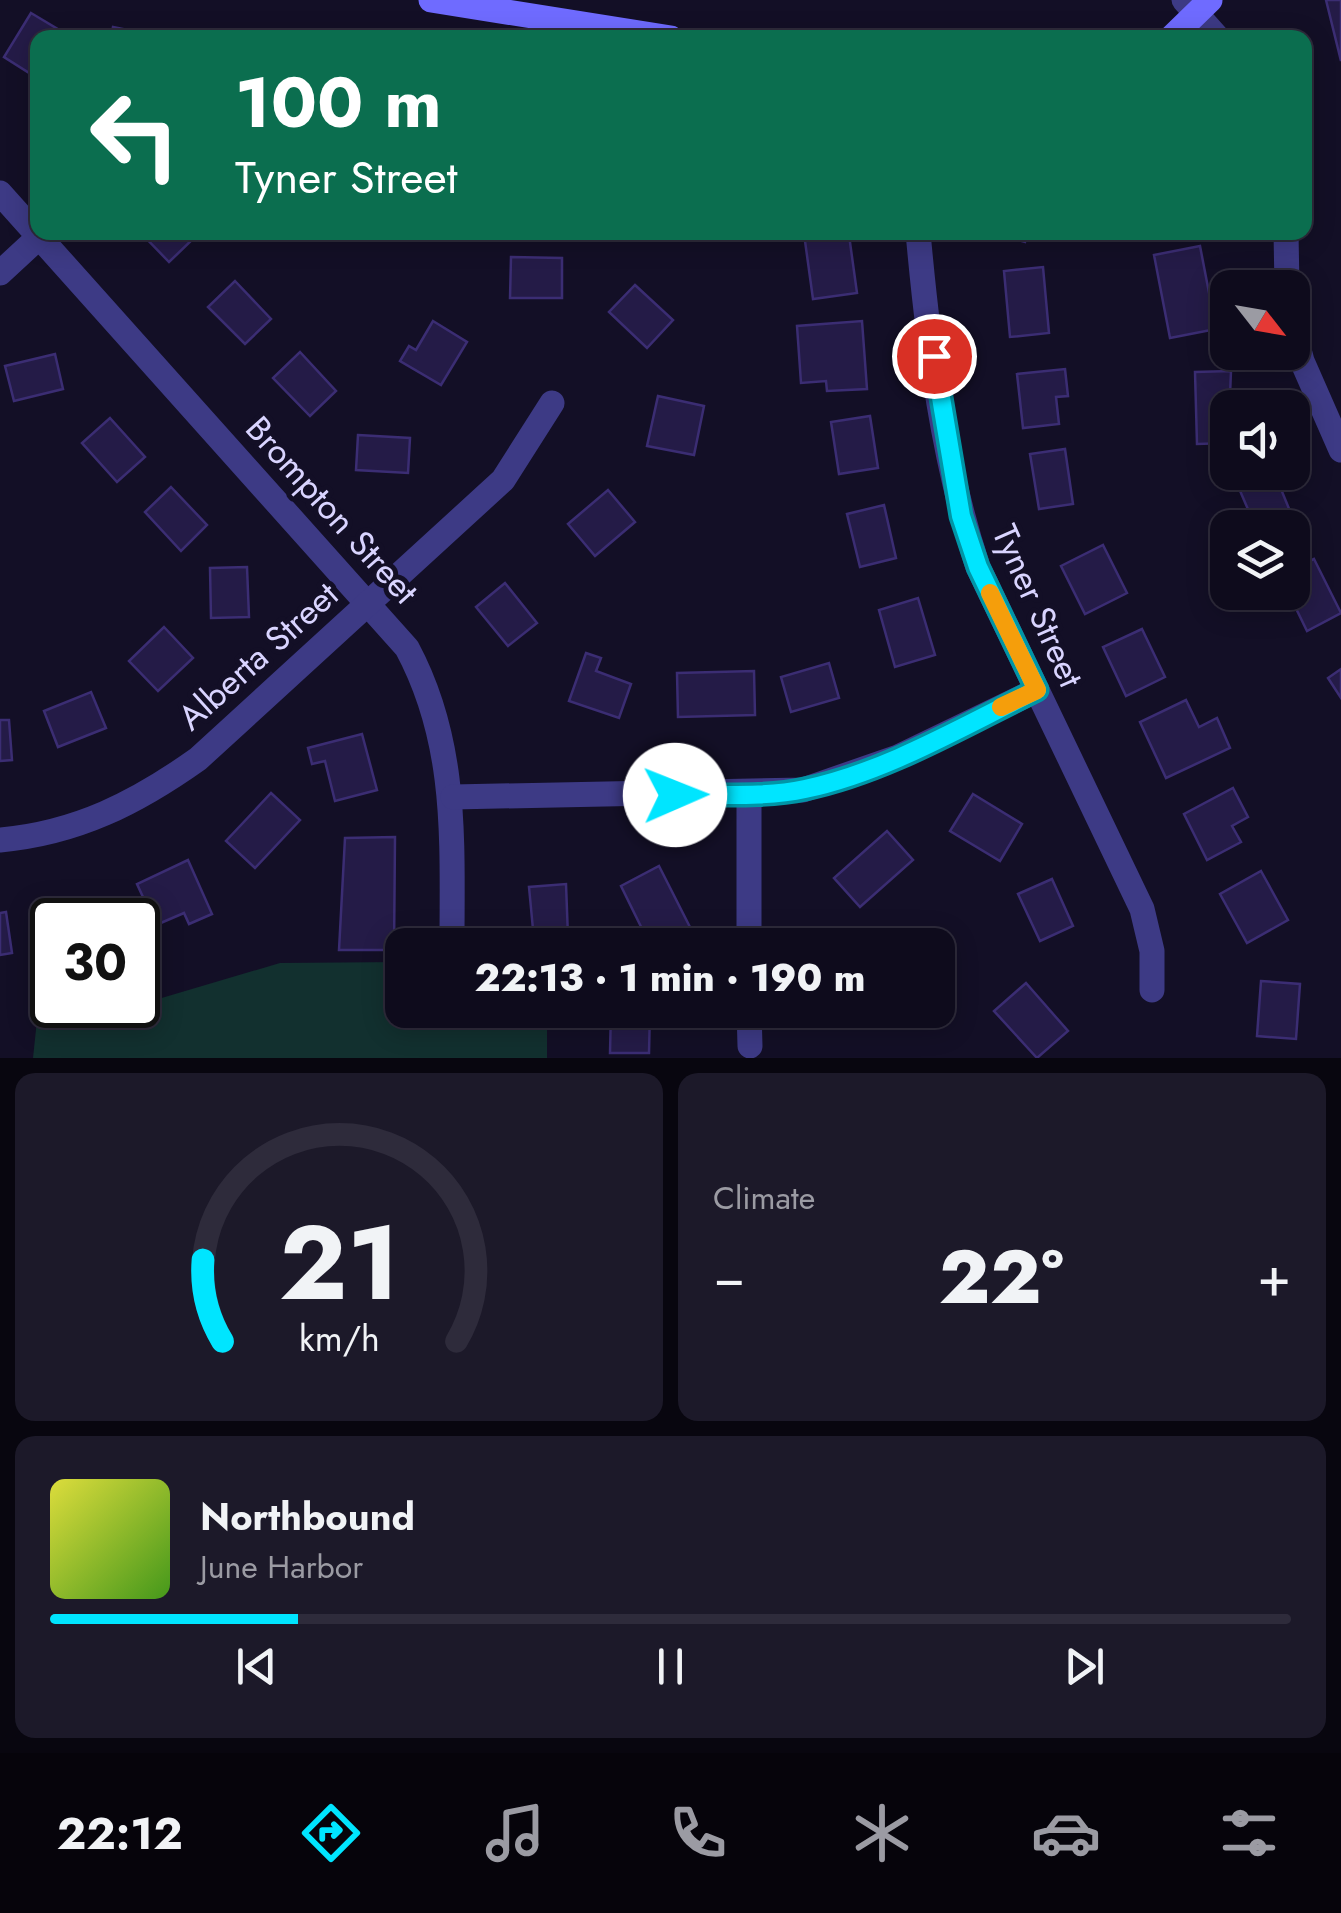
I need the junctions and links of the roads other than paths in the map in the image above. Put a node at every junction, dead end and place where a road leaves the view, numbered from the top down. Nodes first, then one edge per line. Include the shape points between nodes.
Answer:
1 (431, 0) edge
2 (1197, 4) edge
3 (621, 30) edge
4 (1177, 30) edge
5 (1213, 30) edge
6 (0, 193) edge
7 (30, 227) edge
8 (36, 240) edge
9 (42, 240) edge
10 (919, 240) edge
11 (1286, 240) edge
12 (1287, 270) edge
13 (0, 273) edge
14 (1306, 370) edge
15 (552, 403) dead end
16 (1341, 450) edge
17 (370, 602) junction
18 (1037, 690) junction
19 (749, 794) junction
20 (452, 798) junction
21 (0, 840) edge
22 (452, 928) edge
23 (749, 928) edge
24 (1152, 990) dead end
25 (750, 1028) edge
26 (750, 1046) dead end

1 - 3 street
2 - 4 street
2 - 5 street
6 - 7 street, Brompton Street
8 - 13 street
9 - 17 street, Brompton Street
10 - 18 street, Tyner Street via 961,516
11 - 12 street
14 - 16 street
15 - 17 street, Alberta Street via 503,480
17 - 20 street, Brompton Street via 420,673 440,730
17 - 21 street, Alberta Street via 159,787 75,827
18 - 19 street via 857,774 803,790
18 - 24 street, Tyner Street via 1142,909
19 - 20 street
19 - 23 street
20 - 22 street, Brompton Street
25 - 26 street

